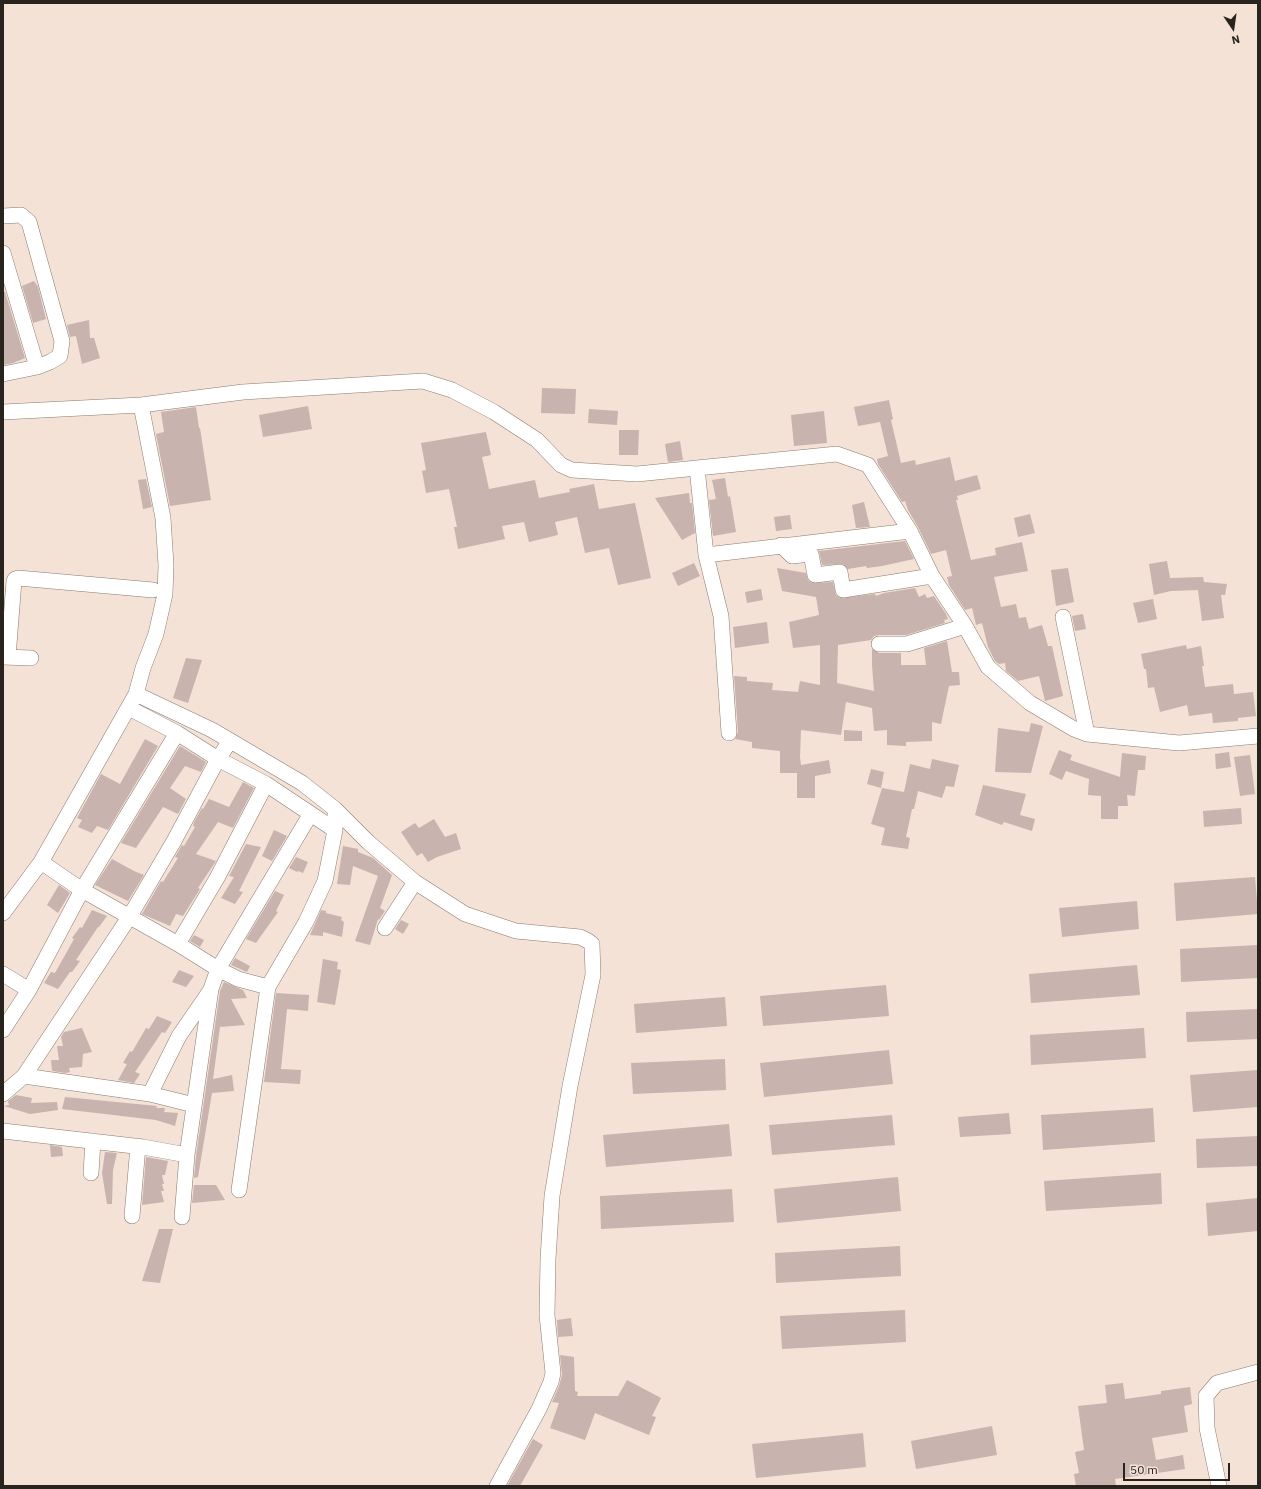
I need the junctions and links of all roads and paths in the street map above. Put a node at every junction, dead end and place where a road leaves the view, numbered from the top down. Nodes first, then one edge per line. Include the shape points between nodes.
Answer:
1 (3, 216) edge
2 (3, 253) edge
3 (37, 367) junction
4 (3, 374) edge
5 (141, 405) junction
6 (3, 412) edge
7 (696, 468) junction
8 (910, 531) junction
9 (781, 546) junction
10 (706, 555) junction
11 (932, 576) junction
12 (153, 590) dead end
13 (7, 608) edge
14 (1063, 617) dead end
15 (965, 626) junction
16 (879, 644) dead end
17 (5, 657) edge
18 (31, 658) dead end
19 (136, 694) junction
20 (129, 708) junction
21 (177, 733) junction
22 (729, 733) dead end
23 (1087, 734) junction
24 (1258, 736) edge
25 (230, 741) junction
26 (218, 759) junction
27 (266, 784) junction
28 (336, 809) junction
29 (310, 815) junction
30 (334, 830) junction
31 (41, 862) junction
32 (415, 882) junction
33 (82, 890) junction
34 (3, 913) edge
35 (130, 916) junction
36 (385, 928) dead end
37 (178, 944) junction
38 (218, 969) junction
39 (3, 974) edge
40 (268, 987) junction
41 (212, 989) junction
42 (29, 990) junction
43 (3, 1030) edge
44 (24, 1076) junction
45 (3, 1094) edge
46 (150, 1094) junction
47 (194, 1105) junction
48 (3, 1131) edge
49 (93, 1141) junction
50 (138, 1146) junction
51 (187, 1155) junction
52 (91, 1173) dead end
53 (239, 1190) dead end
54 (132, 1216) dead end
55 (182, 1217) dead end
56 (1258, 1372) edge
57 (497, 1486) edge
58 (1219, 1486) edge

1 - 3 street via 21,215 29,222 62,341 60,356
2 - 3 street
3 - 4 street
5 - 6 street
5 - 7 street via 243,392 423,380 452,390 494,412 536,440 561,465 572,470 637,474
5 - 19 street via 163,518 166,565 165,594
7 - 8 street via 837,454 868,465
7 - 10 street
8 - 9 street
8 - 11 street
9 - 10 street
9 - 11 street via 792,556 811,554 815,575 840,572 843,590
10 - 22 street via 721,616
11 - 15 street
12 - 13 street via 18,578 14,581
13 - 17 street
14 - 23 street
15 - 16 street via 907,644
15 - 23 street via 988,668 1030,703
17 - 18 street
19 - 20 street
19 - 25 street
20 - 21 street
20 - 31 street
21 - 26 street
21 - 33 street
23 - 24 street via 1179,743
25 - 26 street
25 - 28 street via 302,783
26 - 27 street
26 - 35 street via 174,842
27 - 29 street
27 - 37 street via 217,878
28 - 30 street
28 - 32 street via 368,842
29 - 30 street
29 - 38 street
30 - 40 street via 325,881 306,922
31 - 33 street
31 - 34 street
32 - 36 street
32 - 57 street via 465,914 516,931 580,937 592,944 593,975 570,1086 552,1196 547,1315 553,1367 552,1382
33 - 35 street
33 - 42 street
35 - 37 street
35 - 44 street
37 - 38 street
38 - 40 street via 238,979
38 - 41 street
39 - 42 street
40 - 53 street
41 - 46 street via 179,1036
41 - 47 street
42 - 43 street
44 - 45 street
44 - 46 street
46 - 47 street
47 - 51 street
48 - 49 street
49 - 50 street
49 - 52 street
50 - 51 street
50 - 54 street
51 - 55 street
56 - 58 street via 1217,1383 1206,1396 1207,1428

